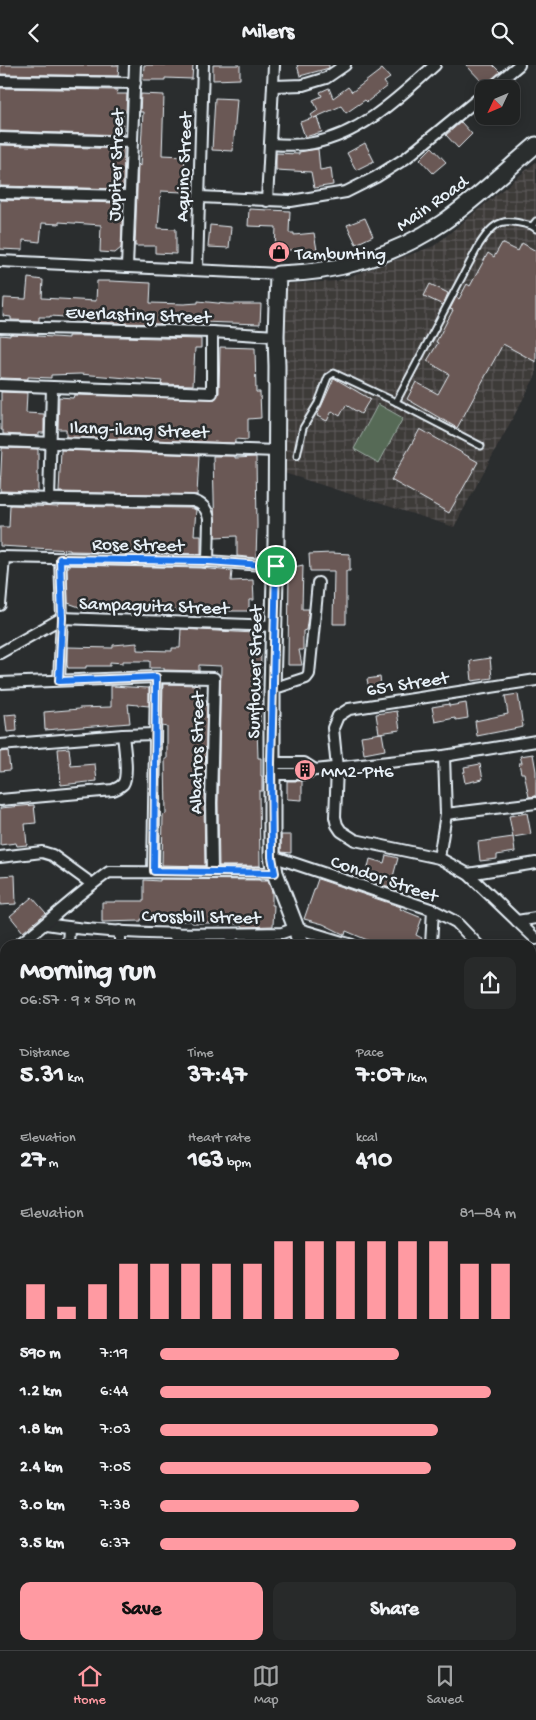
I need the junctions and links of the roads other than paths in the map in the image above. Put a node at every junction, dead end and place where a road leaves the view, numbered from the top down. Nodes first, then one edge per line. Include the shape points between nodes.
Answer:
1 (135, 65) edge
2 (203, 65) edge
3 (274, 65) edge
4 (345, 65) edge
5 (435, 65) edge
6 (514, 66) edge
7 (499, 80) edge
8 (0, 81) edge
9 (134, 83) junction
10 (274, 85) junction
11 (475, 101) edge
12 (0, 138) edge
13 (132, 142) junction
14 (270, 144) junction
15 (536, 145) edge
16 (0, 193) edge
17 (130, 196) junction
18 (199, 197) junction
19 (267, 201) junction
20 (536, 221) edge
21 (534, 227) edge
22 (0, 261) edge
23 (127, 267) junction
24 (197, 269) junction
25 (278, 274) junction
26 (0, 327) edge
27 (212, 332) junction
28 (276, 336) junction
29 (0, 385) edge
30 (52, 387) junction
31 (396, 402) junction
32 (0, 441) edge
33 (51, 442) junction
34 (481, 446) dead end
35 (277, 451) junction
36 (297, 456) dead end
37 (0, 498) edge
38 (49, 500) junction
39 (2, 558) edge
40 (60, 559) junction
41 (208, 561) junction
42 (276, 566) junction
43 (318, 583) dead end
44 (0, 605) edge
45 (62, 618) junction
46 (274, 627) junction
47 (0, 653) edge
48 (156, 677) junction
49 (536, 680) edge
50 (59, 681) junction
51 (0, 683) edge
52 (272, 689) junction
53 (154, 734) junction
54 (123, 735) junction
55 (536, 741) edge
56 (0, 745) edge
57 (444, 756) junction
58 (271, 768) junction
59 (337, 768) junction
60 (0, 800) edge
61 (536, 803) edge
62 (446, 814) junction
63 (0, 857) edge
64 (272, 857) junction
65 (439, 859) junction
66 (536, 863) edge
67 (154, 871) junction
68 (212, 873) junction
69 (275, 873) junction
70 (468, 874) junction
71 (92, 884) junction
72 (433, 910) junction
73 (536, 918) edge
74 (517, 921) junction
75 (46, 924) junction
76 (68, 928) junction
77 (296, 928) junction
78 (120, 931) junction
79 (176, 933) junction
80 (232, 934) junction
81 (536, 939) edge
82 (25, 940) edge
83 (68, 940) edge
84 (120, 940) edge
85 (176, 940) edge
86 (231, 940) edge
87 (300, 940) edge
88 (336, 940) edge
89 (431, 940) edge
90 (473, 940) edge

1 - 9 street, Jupiter Street
2 - 18 street, Aquino Street
3 - 10 street
4 - 10 street via 326,78 303,85
5 - 14 street via 376,115 348,132 313,143
6 - 7 street
8 - 9 street
9 - 13 street, Jupiter Street
10 - 14 street
11 - 19 street via 406,158 346,192 291,201
12 - 13 street
13 - 17 street, Jupiter Street
14 - 19 street
15 - 25 main road, Main Road via 441,224 402,247 381,256 325,270
16 - 17 street
17 - 23 street, Jupiter Street
18 - 19 street
18 - 24 street, Aquino Street
20 - 21 lane
21 - 31 lane via 512,221 500,222 488,231
22 - 23 street
23 - 24 street
24 - 25 street
25 - 28 main road, Sunflower Street
26 - 27 street, Everlasting Street
27 - 28 street, Everlasting Street
27 - 30 street via 212,393
28 - 35 main road, Sunflower Street
29 - 30 street
30 - 33 street
31 - 34 lane
31 - 36 lane via 330,374 303,428
32 - 33 street, Ilang-ilang Street
33 - 35 street, Ilang-ilang Street
33 - 38 street
35 - 42 main road, Sunflower Street
37 - 38 street
38 - 41 street via 199,503 209,519
39 - 40 street, Rose Street
39 - 44 street
40 - 41 street, Rose Street
40 - 45 street
41 - 42 street, Rose Street
42 - 46 main road, Sunflower Street
43 - 52 street via 309,674
45 - 46 street, Sampaguita Street
45 - 47 street
45 - 50 street
46 - 52 main road, Sunflower Street
48 - 50 street
48 - 53 street
48 - 68 street, Albatros Street via 214,678
49 - 59 street, 651 Street via 343,711 334,728
50 - 51 street
52 - 58 main road, Sunflower Street
53 - 54 street
53 - 67 street
54 - 56 street
54 - 60 street via 126,777 118,788
55 - 57 street
57 - 59 street
57 - 62 street
58 - 59 street via 304,774
58 - 64 main road, Sunflower Street
59 - 65 street via 335,817 341,831 355,840
61 - 62 street
62 - 65 street
63 - 71 street via 42,852 52,855
64 - 69 main road, Sunflower Street
64 - 72 street, Condor Street
65 - 70 street
66 - 70 street
67 - 68 street
67 - 71 street via 109,873
68 - 69 street
69 - 77 main road, Sunflower Street
70 - 74 street
71 - 75 street
72 - 89 street
72 - 90 street, Condor Street via 456,922
73 - 74 street
74 - 81 street
75 - 76 street, Crossbill Street
75 - 82 street
76 - 78 street, Crossbill Street
76 - 83 street
77 - 80 street, Crossbill Street via 282,933
77 - 87 main road, Sunflower Street
77 - 88 street, Crossbill Street
78 - 79 street, Crossbill Street
78 - 84 street
79 - 80 street, Crossbill Street
79 - 85 street
80 - 86 street

